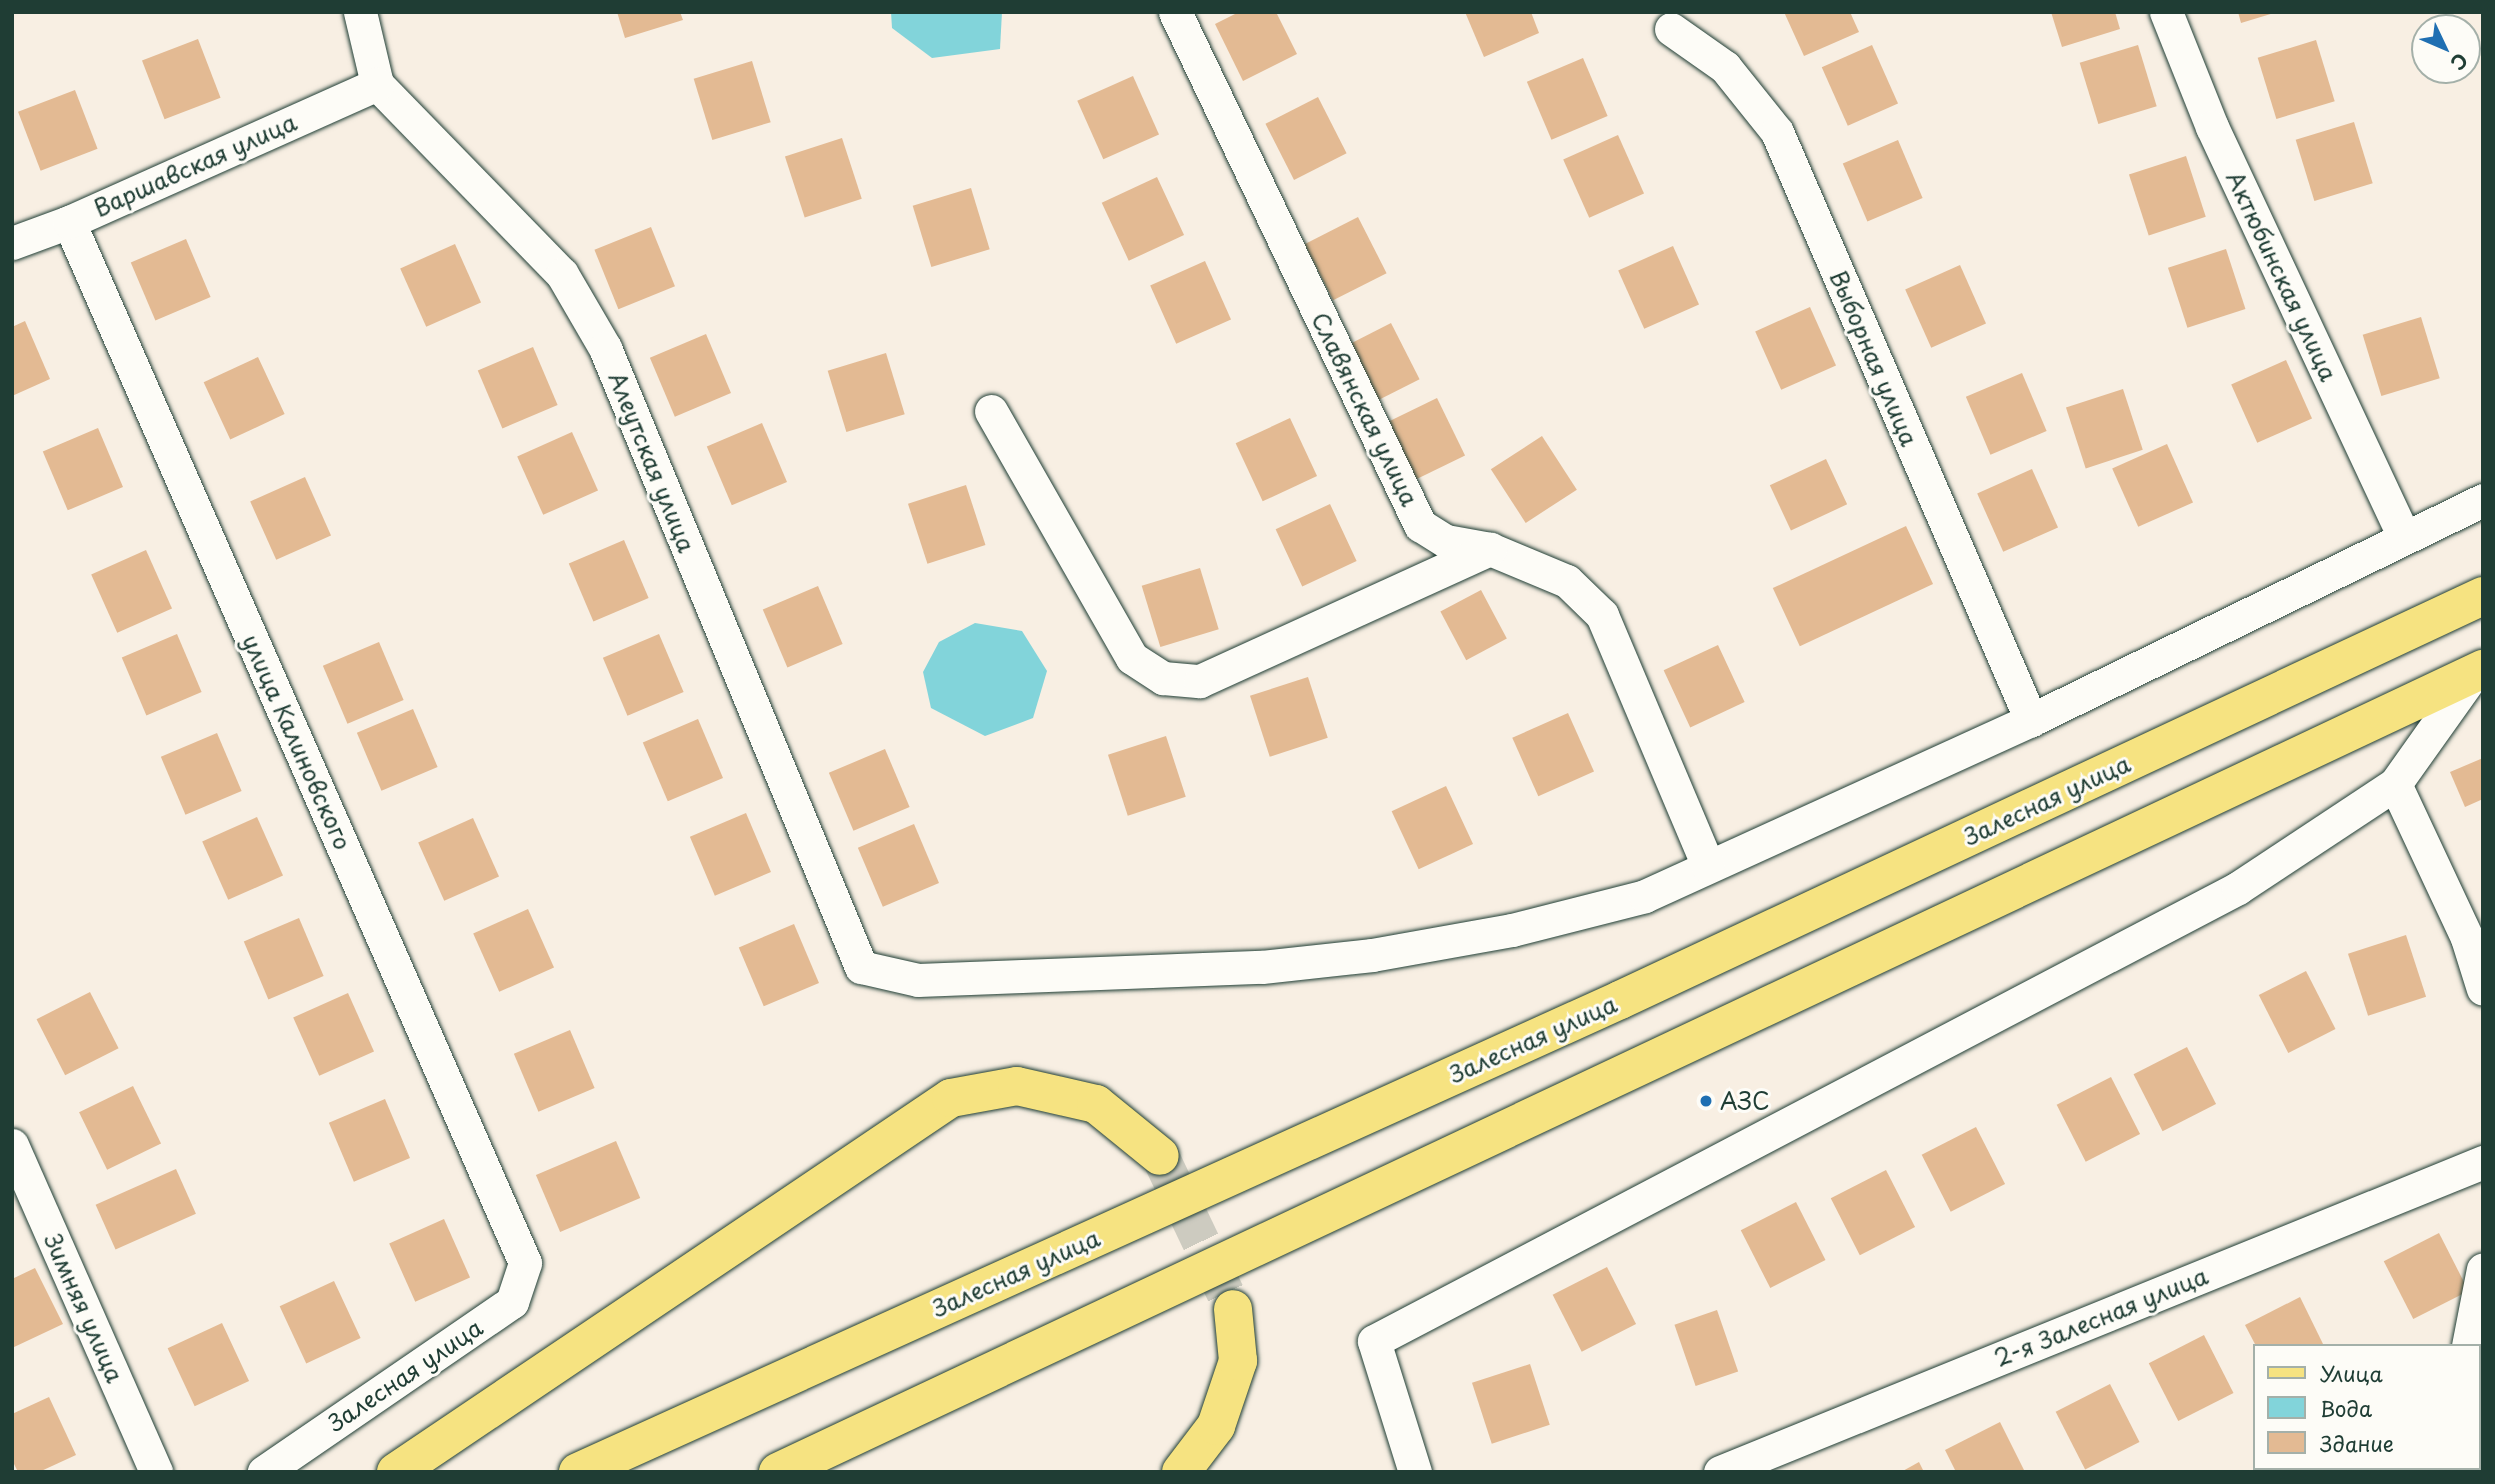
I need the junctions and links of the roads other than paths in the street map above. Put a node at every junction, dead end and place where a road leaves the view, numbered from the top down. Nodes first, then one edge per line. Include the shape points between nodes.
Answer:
1 (360, 12) edge
2 (1175, 12) edge
3 (2166, 12) edge
4 (1671, 29) dead end
5 (377, 85) junction
6 (69, 222) junction
7 (12, 243) edge
8 (991, 411) dead end
9 (2483, 500) edge
10 (2404, 537) junction
11 (1490, 549) junction
12 (2483, 596) edge
13 (2480, 671) edge
14 (2031, 720) junction
15 (2395, 784) junction
16 (1708, 866) junction
17 (2483, 989) edge
18 (12, 1145) edge
19 (1160, 1156) tunnel mouth
20 (2483, 1162) edge
21 (525, 1263) joint
22 (2483, 1269) edge
23 (1233, 1309) tunnel mouth
24 (2468, 1344) edge
25 (156, 1472) edge
26 (264, 1472) edge
27 (396, 1472) edge
28 (578, 1472) edge
29 (778, 1472) edge
30 (1181, 1472) edge
31 (1415, 1472) edge
32 (1720, 1472) edge

1 - 5 street
2 - 11 street, Славянская улица via 1420,525 1446,541
3 - 10 street, Актюбинская улица via 2212,127
4 - 14 street, Выборная улица via 1725,67 1777,132
5 - 6 street, Варшавская улица
5 - 16 street, Алеутская улица via 562,274 605,348 861,967 918,980 1262,967 1372,956 1512,930 1645,896
6 - 7 street, Варшавская улица
6 - 21 street, улица Калиновского
8 - 11 street via 1132,658 1163,678 1200,681
9 - 10 street
10 - 14 street
11 - 16 street, Славянская улица via 1567,581 1602,615
12 - 28 main road, Залесная улица via 1632,994
13 - 15 street
13 - 29 main road
14 - 16 street
15 - 17 street via 2467,938
15 - 31 street via 2238,888 1374,1341
18 - 25 street, Зимняя улица
19 - 27 main road via 1096,1104 1017,1086 951,1098
20 - 32 street, 2-я Залесная улица
21 - 26 street, Залесная улица via 512,1302
22 - 24 street
23 - 30 main road via 1238,1361 1216,1426

